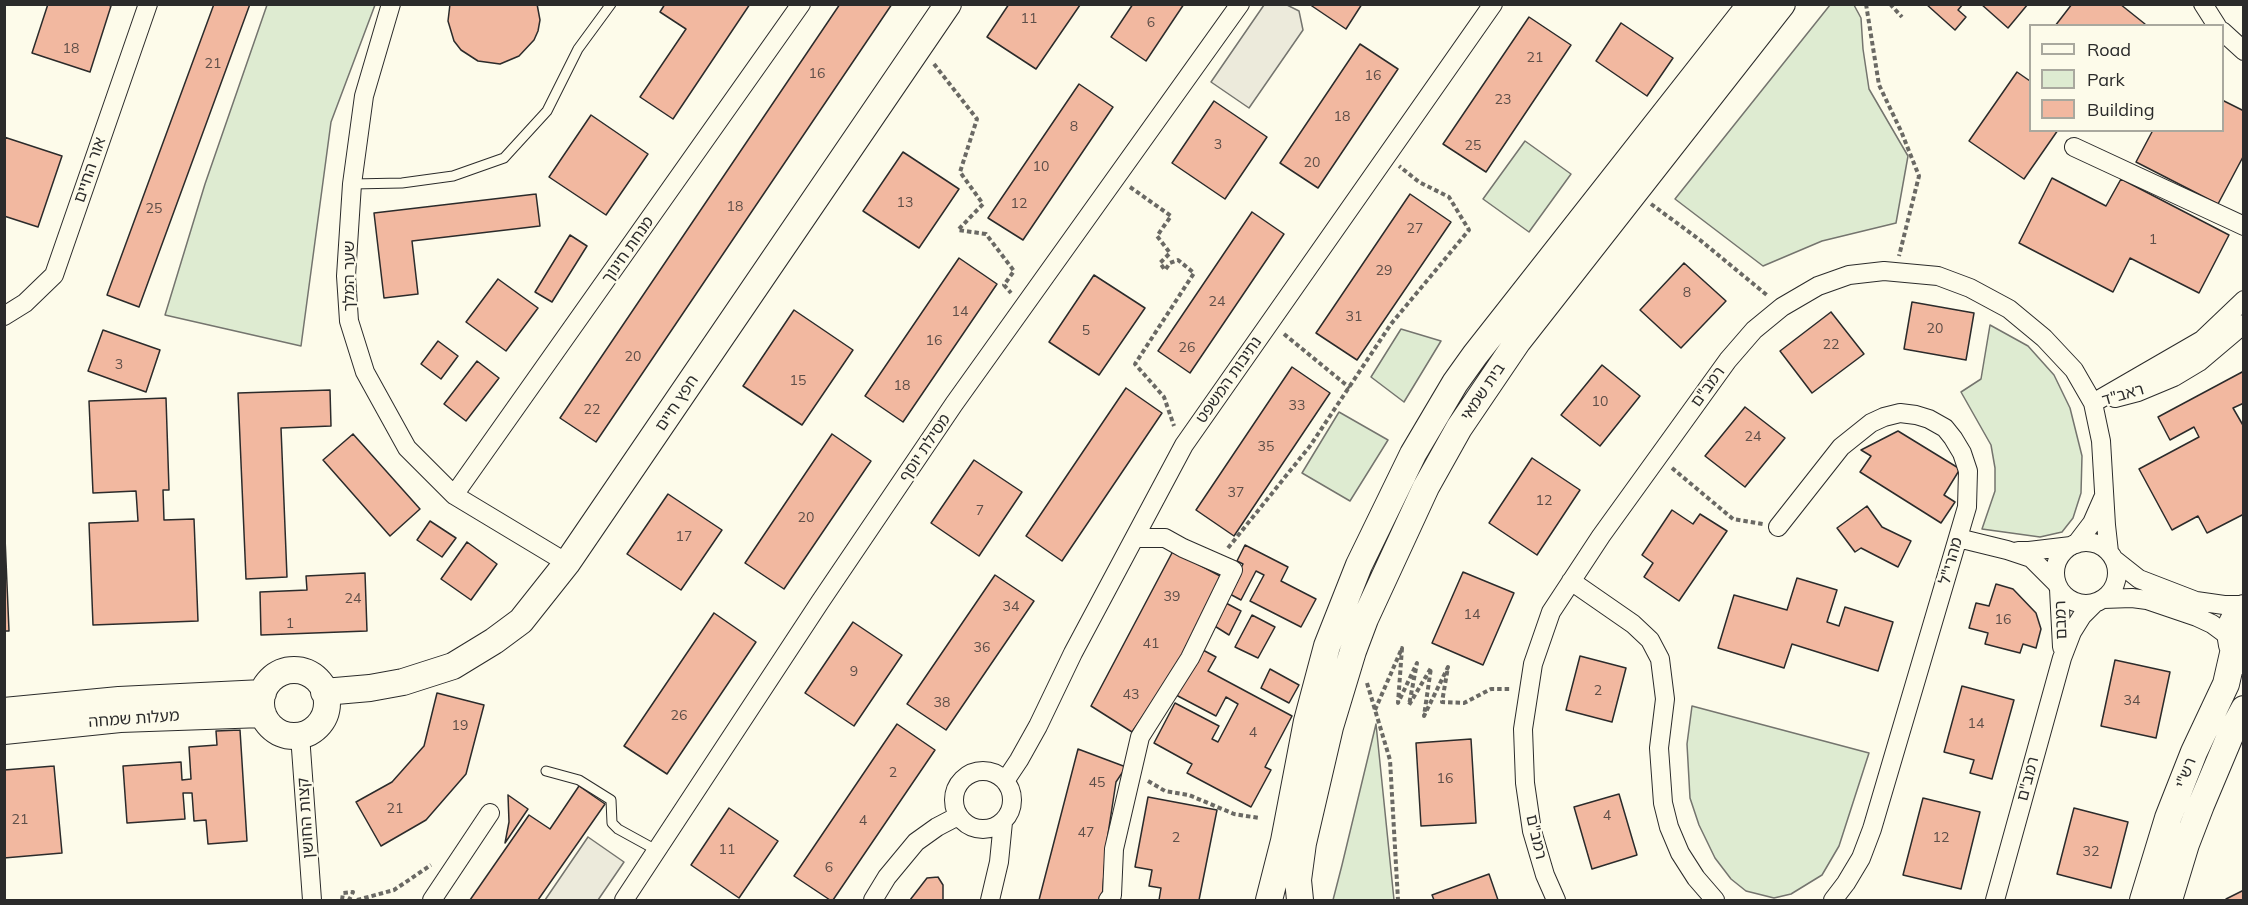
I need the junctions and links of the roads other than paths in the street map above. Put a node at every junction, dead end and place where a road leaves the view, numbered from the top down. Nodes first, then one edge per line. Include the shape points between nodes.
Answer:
1 (148, 4) edge
2 (391, 4) edge
3 (611, 4) edge
4 (801, 4) edge
5 (948, 4) edge
6 (1240, 4) edge
7 (1493, 4) edge
8 (1751, 4) edge
9 (1782, 4) edge
10 (2203, 4) edge
11 (2216, 24) edge
12 (2224, 32) edge
13 (2244, 51) edge
14 (2074, 147) dead end
15 (352, 184) junction
16 (2244, 226) edge
17 (2244, 300) edge
18 (4, 316) edge
19 (2244, 324) edge
20 (2093, 403) junction
21 (2104, 494) junction
22 (454, 495) junction
23 (1778, 527) road end
24 (1135, 538) junction
25 (1958, 538) junction
26 (2073, 545) junction
27 (2007, 550) junction
28 (2112, 556) junction
29 (567, 564) junction
30 (1571, 581) junction
31 (2058, 586) junction
32 (2099, 601) junction
33 (2244, 606) edge
34 (2236, 649) edge
35 (2062, 658) junction
36 (324, 692) junction
37 (263, 703) junction
38 (2244, 709) edge
39 (4, 711) edge
40 (4, 730) edge
41 (300, 735) junction
42 (546, 771) dead end
43 (1005, 781) junction
44 (490, 813) dead end
45 (958, 816) junction
46 (1003, 822) junction
47 (1293, 842) junction
48 (658, 851) junction
49 (312, 900) edge
50 (432, 900) edge
51 (624, 900) edge
52 (873, 900) edge
53 (990, 900) edge
54 (1108, 900) edge
55 (1269, 900) edge
56 (1300, 900) edge
57 (1556, 900) edge
58 (1715, 900) edge
59 (1833, 900) edge
60 (1995, 900) edge
61 (2143, 900) edge
62 (2169, 900) edge

1 - 18 street, אור החיים via 54,274 25,303
2 - 15 street, שער המלך via 364,96
3 - 15 lane via 578,49 548,111 504,158 453,176
4 - 22 street, מנחת חינוך
5 - 29 street, חפץ חיים
6 - 48 street, מסילת יוסף via 954,404
7 - 24 street, נתיבות המשפט via 1184,445
8 - 47 street, בית שמאי via 1475,354 1422,438 1359,565 1327,646 1307,721
9 - 47 street, בית שמאי via 1525,332 1459,428 1378,588 1353,651
10 - 11 street
12 - 13 street
14 - 16 street
15 - 22 street, שער המלך via 346,276 349,321 365,372 407,448
17 - 20 street, ראב"ד via 2202,340
19 - 20 street, ראב"ד via 2199,362 2174,377 2138,392
20 - 21 street, רמב"ם via 2101,441
20 - 30 street, רמב"ם via 2074,370 2044,338 2009,309 1970,288 1938,276 1884,271 1850,275 1818,286 1782,307 1754,330 1658,456
21 - 26 street via 2092,523
21 - 28 street
22 - 29 street, שער המלך
23 - 25 street, מהרי"ל via 1841,447 1871,423 1900,413 1929,419 1945,428 1962,453 1969,488
24 - 43 street, נתיבות המשפט
24 - 54 street via 1165,538 1233,570 1190,658 1140,737 1114,849 1112,895
25 - 27 street
25 - 59 street, מהרי"ל via 1872,829 1861,858
26 - 27 street
26 - 28 street via 2092,543
26 - 31 street via 2057,563
27 - 31 street via 2031,558
28 - 32 street via 2117,579 2114,588
28 - 33 street via 2139,579 2185,597
29 - 36 street, חפץ חיים via 520,621 453,666 403,682
30 - 57 street, רמב"ם via 1551,612 1533,664 1523,729 1532,831
30 - 58 street via 1633,624 1650,640 1660,659 1665,699 1659,748 1663,803 1680,853
31 - 32 street via 2068,600 2078,604
31 - 35 street, רמבם
32 - 34 street via 2147,600 2197,617 2212,624
32 - 35 street, רמבם via 2082,616
33 - 34 street, רש"י via 2232,623
34 - 61 street, רש"י via 2226,684 2168,818
35 - 60 street, רמב"ם
36 - 37 street via 308,673 285,671 265,687
36 - 41 street via 323,718 316,727
37 - 39 street, מעלות שמחה via 119,700
37 - 40 street, מעלות שמחה
37 - 41 street via 270,727 280,733
38 - 62 street, רש"י via 2201,805
41 - 49 street, קצות החושן
42 - 48 lane via 579,780 611,800 612,823
43 - 45 street via 992,771 971,772 956,787 953,798
43 - 46 street via 1012,804
44 - 50 street
45 - 46 street via 975,828 995,827
45 - 52 street via 916,842
46 - 53 street
47 - 55 street
47 - 56 street
48 - 51 street, מסילת יוסף

